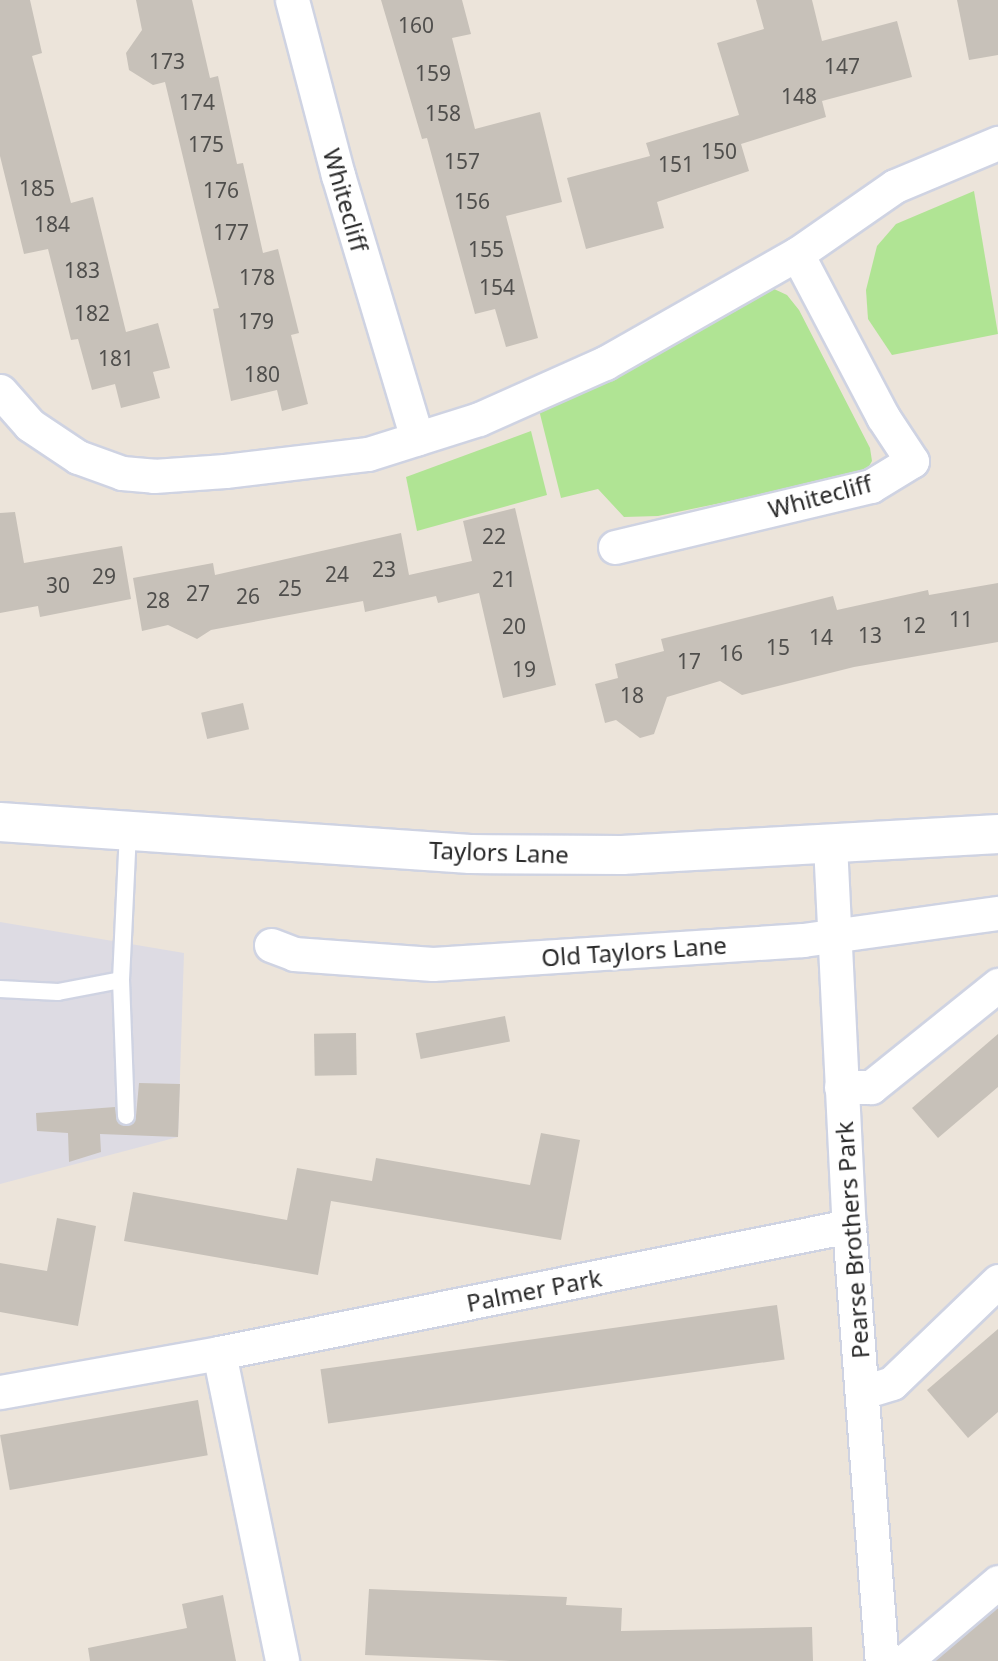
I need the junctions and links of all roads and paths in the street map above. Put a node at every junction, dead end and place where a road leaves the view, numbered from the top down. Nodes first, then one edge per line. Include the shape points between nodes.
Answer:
1 (292, 0) edge
2 (998, 142) edge
3 (797, 254) junction
4 (0, 391) edge
5 (417, 438) junction
6 (615, 547) dead end
7 (0, 822) edge
8 (128, 828) junction
9 (993, 834) edge
10 (830, 844) junction
11 (998, 913) edge
12 (834, 936) junction
13 (271, 946) dead end
14 (121, 980) junction
15 (998, 985) edge
16 (0, 989) edge
17 (841, 1087) junction
18 (126, 1116) dead end
19 (849, 1226) junction
20 (998, 1281) edge
21 (219, 1353) junction
22 (0, 1392) edge
23 (863, 1392) junction
24 (998, 1582) edge
25 (282, 1661) edge
26 (883, 1661) edge
27 (905, 1661) edge

1 - 5 street, Whitecliff via 338,176
2 - 3 street via 895,186
3 - 5 street via 605,363 479,419
3 - 6 street, Whitecliff via 883,417 912,461 871,486
4 - 5 street via 30,425 78,457 144,475 225,471 368,454
7 - 8 main road, Taylors Lane
8 - 10 main road, Taylors Lane via 470,855 622,855
8 - 14 lane
9 - 10 main road, Taylors Lane
10 - 12 street, Pearse Brothers Park
11 - 12 street, Old Taylors Lane
12 - 13 street, Old Taylors Lane via 433,964 294,954
12 - 17 street, Pearse Brothers Park
14 - 16 lane via 58,992
14 - 18 lane
15 - 17 street, Pearse Brothers Park via 871,1087
17 - 19 street, Pearse Brothers Park
19 - 21 street, Palmer Park
19 - 23 street, Pearse Brothers Park
20 - 23 street, Pearse Brothers Park via 892,1383
21 - 22 street, Palmer Park
21 - 25 street
23 - 26 street, Pearse Brothers Park
24 - 27 street

